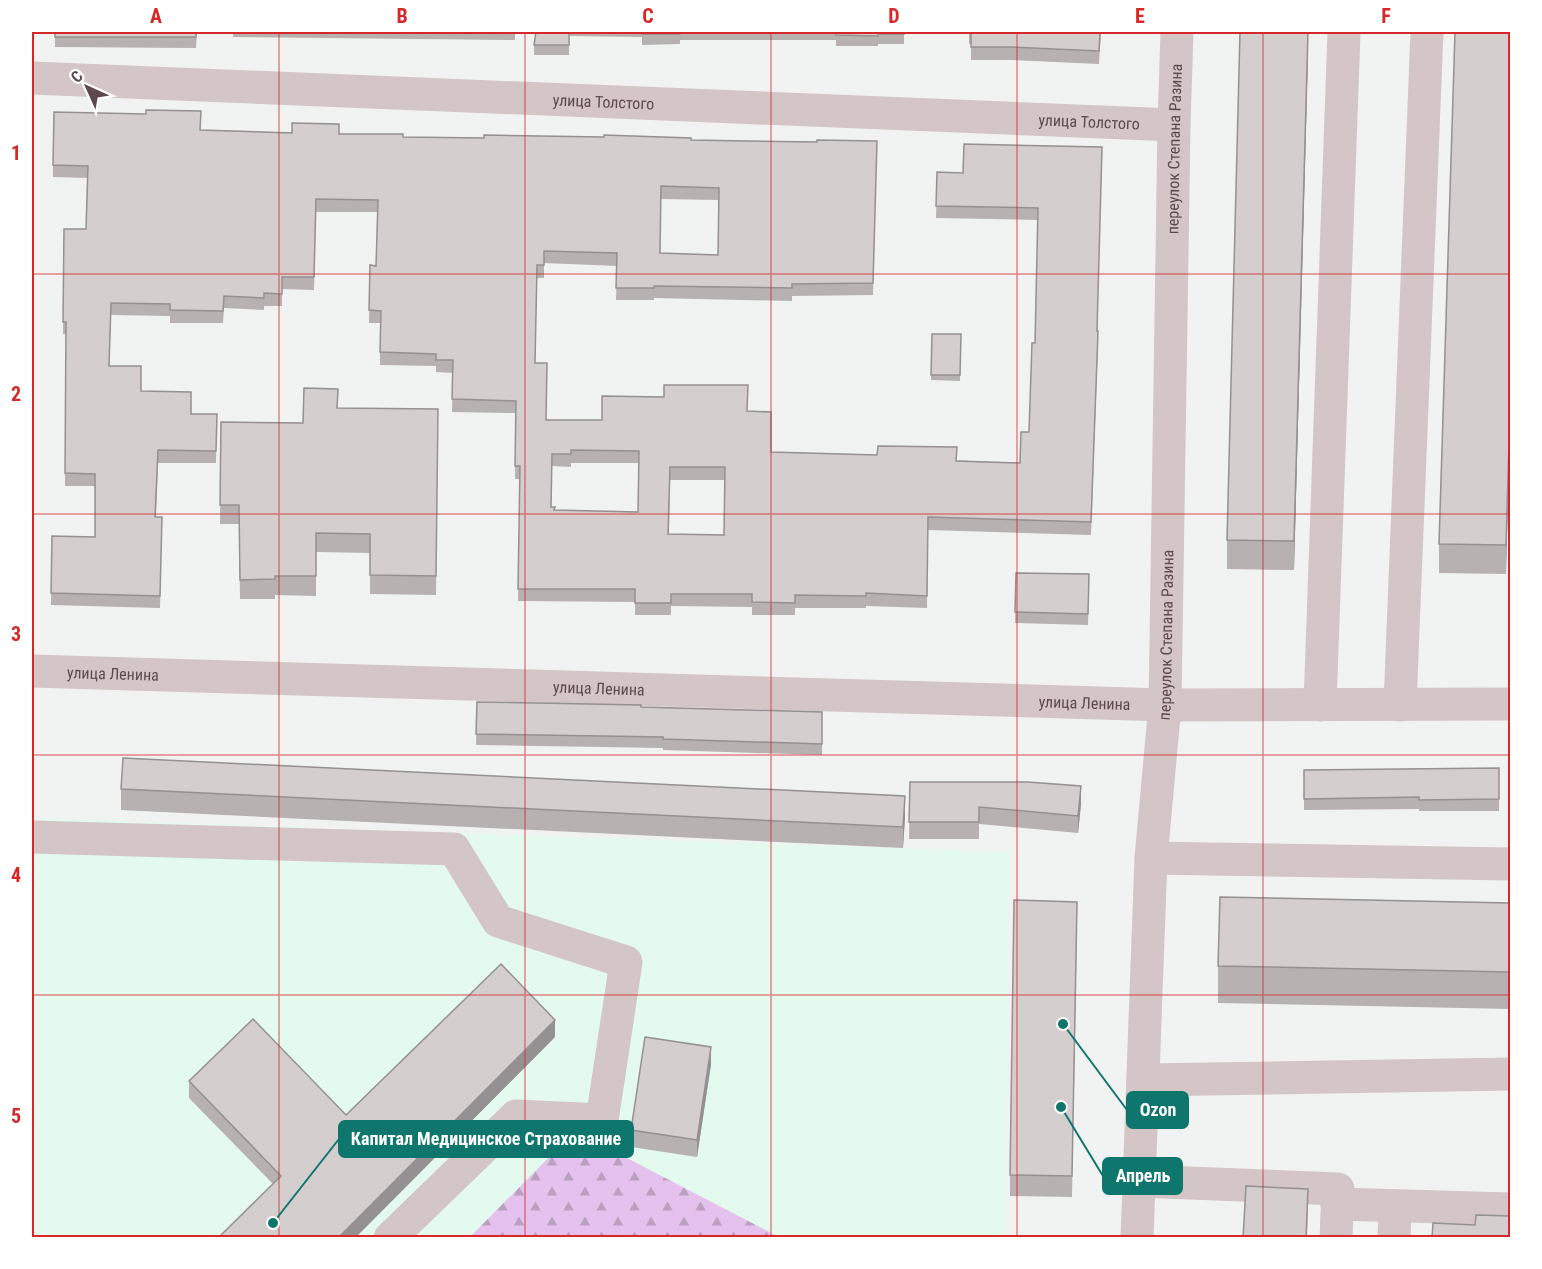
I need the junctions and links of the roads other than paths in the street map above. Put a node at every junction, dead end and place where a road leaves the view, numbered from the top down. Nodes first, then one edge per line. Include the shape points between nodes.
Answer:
1 (1177, 32) edge
2 (1344, 32) edge
3 (1427, 32) edge
4 (32, 78) edge
5 (1174, 125) junction
6 (32, 671) edge
7 (1510, 704) edge
8 (1165, 705) junction
9 (1320, 705) junction
10 (1400, 705) junction
11 (32, 837) edge
12 (1151, 858) junction
13 (1510, 864) edge
14 (1510, 1074) edge
15 (1143, 1080) junction
16 (1139, 1181) junction
17 (1337, 1204) junction
18 (1510, 1209) edge
19 (1395, 1222) edge
20 (390, 1238) edge
21 (1137, 1238) edge
22 (1336, 1238) edge

1 - 5 street, переулок Степана Разина
2 - 9 street
3 - 10 street
4 - 5 street, улица Толстого
5 - 8 street, переулок Степана Разина
6 - 8 street, улица Ленина
7 - 10 street, улица Ленина
8 - 9 street, улица Ленина
8 - 12 street, переулок Степана Разина
9 - 10 street, улица Ленина
11 - 20 street via 454,849 498,921 626,962 602,1120 516,1116
12 - 13 street
12 - 15 street, переулок Степана Разина
14 - 15 street
15 - 16 street, переулок Степана Разина
16 - 17 street via 1338,1189
16 - 21 street, переулок Степана Разина
17 - 19 street
17 - 22 street
18 - 19 street

